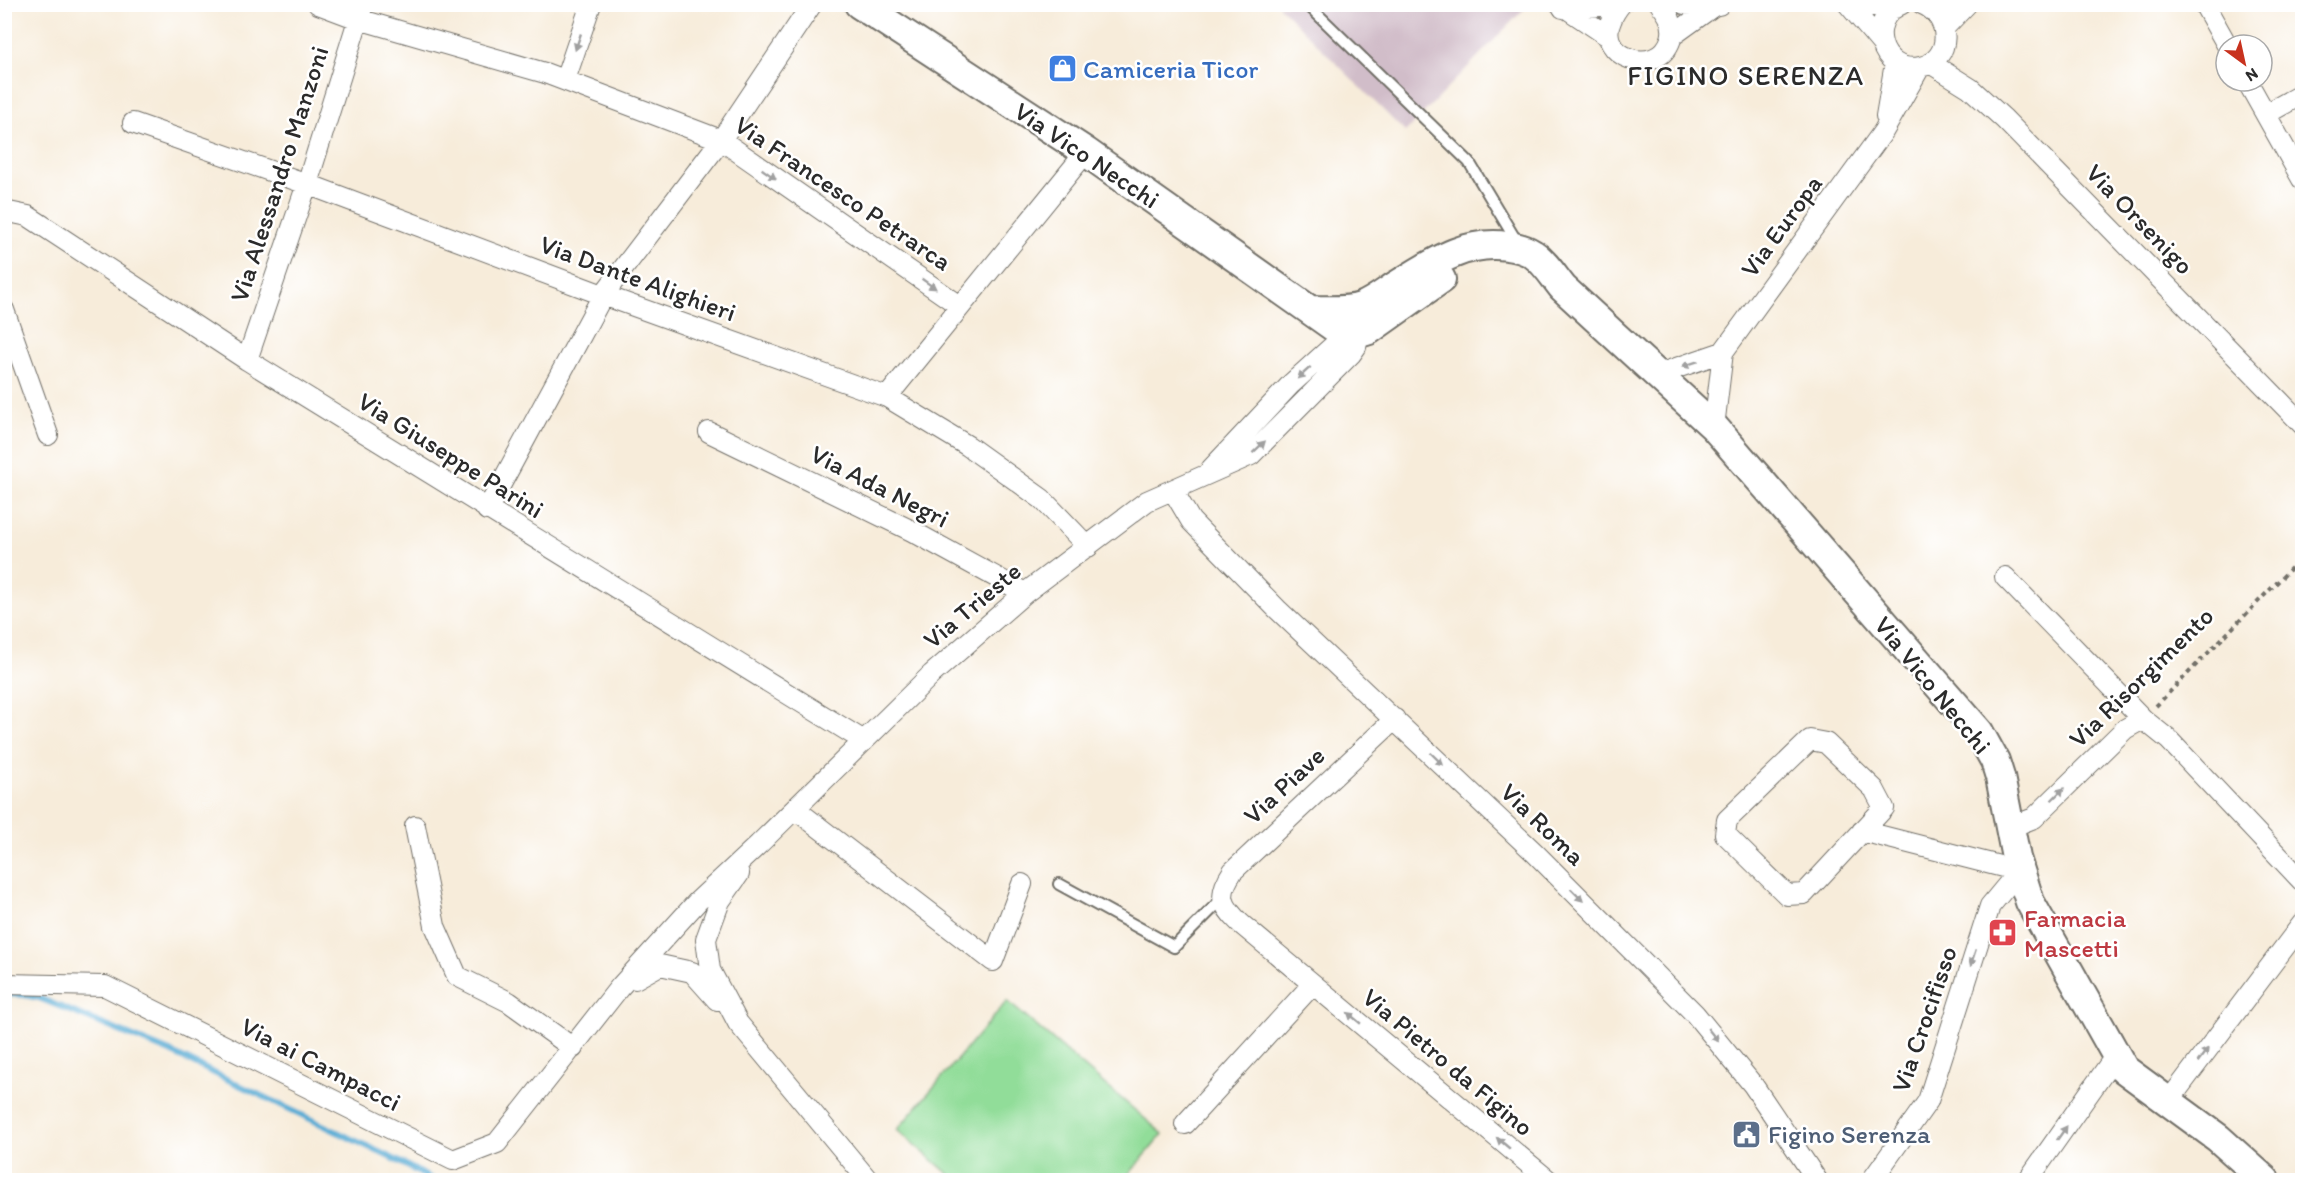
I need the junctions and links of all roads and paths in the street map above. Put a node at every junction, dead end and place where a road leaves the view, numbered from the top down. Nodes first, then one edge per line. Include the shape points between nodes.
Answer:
1 (318, 4) edge
2 (591, 4) edge
3 (812, 4) edge
4 (858, 4) edge
5 (1307, 4) edge
6 (1660, 4) edge
7 (1684, 4) edge
8 (1848, 4) edge
9 (1854, 4) edge
10 (1922, 4) edge
11 (1967, 4) edge
12 (2204, 4) edge
13 (1621, 5) edge
14 (1718, 5) edge
15 (1561, 6) edge
16 (1898, 6) edge
17 (360, 12) edge
18 (2220, 33) edge
19 (1944, 34) junction
20 (1609, 36) junction
21 (1672, 36) junction
22 (1881, 43) junction
23 (1895, 63) junction
24 (1925, 65) junction
25 (565, 80) junction
26 (1970, 88) junction
27 (2254, 93) edge
28 (2302, 94) edge
29 (2266, 114) junction
30 (132, 123) dead end
31 (1884, 132) junction
32 (721, 140) junction
33 (1086, 152) junction
34 (2302, 178) edge
35 (307, 184) junction
36 (7, 214) edge
37 (1520, 248) junction
38 (1412, 276) junction
39 (1563, 288) junction
40 (603, 295) junction
41 (960, 306) junction
42 (4, 310) edge
43 (1320, 310) junction
44 (1353, 332) junction
45 (1723, 352) junction
46 (247, 360) junction
47 (1656, 375) junction
48 (887, 397) junction
49 (2302, 424) edge
50 (1714, 427) junction
51 (709, 432) dead end
52 (48, 435) dead end
53 (1192, 481) junction
54 (487, 510) junction
55 (1088, 548) junction
56 (2302, 557) edge
57 (2005, 577) dead end
58 (1025, 593) junction
59 (1395, 719) junction
60 (2143, 719) junction
61 (864, 741) junction
62 (795, 809) junction
63 (415, 826) dead end
64 (2011, 827) junction
65 (1862, 831) junction
66 (759, 844) junction
67 (2019, 871) junction
68 (2302, 881) edge
69 (1022, 884) dead end
70 (1059, 884) dead end
71 (1222, 898) junction
72 (2302, 924) edge
73 (4, 984) edge
74 (1313, 984) junction
75 (619, 988) junction
76 (738, 1023) junction
77 (573, 1048) junction
78 (2116, 1055) junction
79 (2168, 1102) junction
80 (1185, 1124) dead end
81 (868, 1180) edge
82 (1548, 1180) edge
83 (1817, 1180) edge
84 (1872, 1180) edge
85 (2028, 1180) edge
86 (2265, 1180) edge

1 - 17 street, Via Francesco Petrarca
2 -> 25 street
3 - 32 street
4 - 33 street, Via Vico Necchi
5 - 37 lane via 1469,162
6 - 21 street via 1672,24
7 - 14 street
8 - 22 street
9 - 16 street
10 - 19 street via 1940,17
11 - 19 street, Via Europa
12 - 18 street
13 - 15 street
13 - 20 street via 1609,22
14 - 21 street
15 - 20 street
16 - 22 street via 1885,18
17 - 25 street, Via Francesco Petrarca
17 - 35 street, Via Alessandro Manzoni
19 - 24 street, Via Europa via 1940,52
19 - 26 street
20 - 21 street via 1619,54 1639,62 1658,56
22 - 23 street
23 - 24 street via 1905,67
23 - 31 street
24 - 26 street, Via Orsenigo
24 - 31 street, Via Europa
25 - 32 street, Via Francesco Petrarca
26 - 49 street, Via Orsenigo
27 - 29 street
28 - 29 street
29 - 34 street
30 - 35 street, Via Dante Alighieri
31 - 45 street, Via Europa
32 - 40 street
32 -> 41 street, Via Francesco Petrarca
33 - 41 street
33 - 43 street, Via Vico Necchi
35 - 40 street, Via Dante Alighieri
35 - 46 street, Via Alessandro Manzoni
36 - 46 street, Via Giuseppe Parini via 28,216
37 - 38 street, Via Vico Necchi via 1488,244 1470,247 1449,253
37 - 39 street, Via Vico Necchi via 1547,266
38 - 43 street, Via Vico Necchi via 1363,306
38 - 44 street, Via Vico Necchi via 1396,296
39 - 44 street, Via Vico Necchi via 1515,265 1473,265 1444,276 1369,330
39 - 47 street, Via Vico Necchi
40 - 48 street, Via Dante Alighieri
40 - 54 street
41 - 48 street
42 - 52 street
43 - 44 street, Via Vico Necchi via 1338,330
44 - 53 street, Via Trieste via 1291,384
45 -> 47 street
45 - 50 street, Via Europa
46 - 54 street, Via Giuseppe Parini
47 - 50 street, Via Vico Necchi
48 - 55 street, Via Dante Alighieri via 968,446 1042,499
50 - 64 street, Via Vico Necchi via 1979,732 1995,761
51 - 58 street, Via Ada Negri via 912,531
53 - 55 street, Via Trieste via 1147,501
53 - 59 street, Via Roma via 1183,507 1191,522
54 - 61 street, Via Giuseppe Parini
55 - 58 street, Via Trieste
56 - 60 path, Via Risorgimento
57 - 60 street
58 - 61 street, Via Trieste via 932,674
59 - 71 street, Via Piave via 1233,871 1224,885
59 -> 83 street, Via Roma via 1695,1014 1753,1085
64 -> 60 street, Via Risorgimento via 2034,818 2125,729
60 - 68 street via 2169,740
61 - 62 street, Via Trieste
62 - 66 street, Via Trieste
62 - 69 street via 993,961
63 - 77 street via 435,926 457,975 510,1002
64 - 67 street, Via Vico Necchi
65 - 65 street via 1804,894 1787,895 1725,834 1727,820 1810,740 1826,743 1874,789 1884,808
65 - 67 street
66 - 75 street, Via ai Campacci via 698,901
66 - 76 street via 720,901 706,939 710,969
67 - 78 street, Via Vico Necchi via 2030,903
67 -> 84 street, Via Crocifisso via 1990,906 1928,1101
70 - 71 lane, Via Piave via 1174,947
71 - 74 street via 1227,911
79 -> 72 street
73 - 77 street, Via ai Campacci via 105,986 453,1160 497,1143
74 - 80 street
82 -> 74 street, Via Pietro da Figino
75 - 76 street via 660,965 693,972
75 - 77 street, Via ai Campacci
76 - 81 street
78 - 79 street, Via Vico Necchi via 2124,1069
85 -> 78 street
79 - 86 street, Via Vico Necchi via 2218,1138

